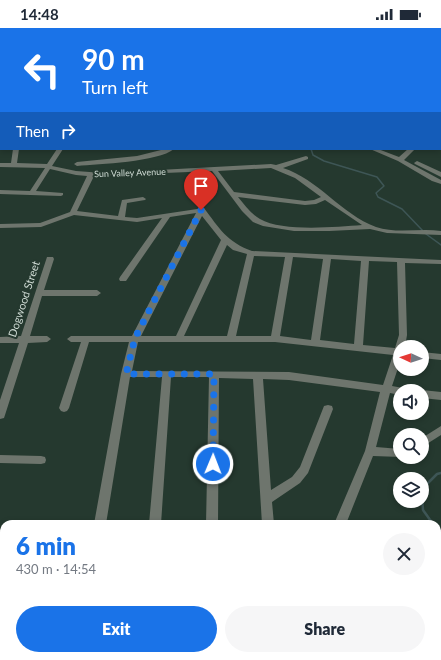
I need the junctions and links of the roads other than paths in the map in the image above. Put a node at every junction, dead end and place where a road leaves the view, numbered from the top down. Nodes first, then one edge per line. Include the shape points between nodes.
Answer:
1 (16, 150) edge
2 (59, 150) edge
3 (168, 150) edge
4 (376, 150) edge
5 (384, 150) edge
6 (411, 150) edge
7 (306, 158) dead end
8 (402, 158) junction
9 (78, 164) dead end
10 (0, 165) edge
11 (14, 165) junction
12 (48, 166) junction
13 (278, 167) junction
14 (213, 168) junction
15 (91, 175) junction
16 (441, 176) edge
17 (441, 182) edge
18 (0, 192) edge
19 (32, 193) junction
20 (61, 194) dead end
21 (232, 194) junction
22 (326, 197) junction
23 (143, 199) dead end
24 (201, 210) junction
25 (73, 213) junction
26 (168, 215) junction
27 (122, 218) junction
28 (0, 226) edge
29 (372, 227) junction
30 (436, 231) edge
31 (224, 240) junction
32 (251, 253) junction
33 (289, 255) junction
34 (327, 257) junction
35 (50, 259) dead end
36 (365, 259) junction
37 (401, 260) junction
38 (441, 262) edge
39 (123, 279) dead end
40 (39, 292) junction
41 (97, 293) dead end
42 (135, 338) junction
43 (179, 338) junction
44 (231, 338) junction
45 (24, 339) junction
46 (46, 339) dead end
47 (71, 339) dead end
48 (86, 339) junction
49 (275, 339) junction
50 (0, 340) edge
51 (402, 340) edge
52 (315, 343) junction
53 (358, 348) junction
54 (393, 350) edge
55 (429, 356) edge
56 (441, 357) edge
57 (393, 370) edge
58 (126, 374) junction
59 (167, 374) junction
60 (214, 374) junction
61 (258, 375) junction
62 (386, 389) junction
63 (393, 390) edge
64 (429, 395) edge
65 (441, 396) edge
66 (64, 408) dead end
67 (328, 409) dead end
68 (0, 415) edge
69 (441, 430) edge
70 (429, 438) edge
71 (370, 451) junction
72 (393, 453) edge
73 (0, 459) edge
74 (41, 460) dead end
75 (266, 500) junction
76 (101, 520) edge
77 (155, 520) edge
78 (212, 520) edge
79 (268, 520) edge
80 (342, 520) edge

1 - 11 street
2 - 12 street
3 - 9 street via 158,154
4 - 8 street
5 - 8 street
6 - 8 street
7 - 13 street
8 - 16 street
8 - 17 street
10 - 11 street, Sun Valley Avenue
11 - 12 street, Sun Valley Avenue
12 - 15 street, Sun Valley Avenue
12 - 19 street
13 - 14 street, Sun Valley Avenue via 261,165
13 - 22 street, Sun Valley Avenue via 290,172
14 - 15 street, Sun Valley Avenue via 127,175
14 - 21 street
15 - 25 street
18 - 19 street
19 - 20 street
21 - 22 street via 305,203 316,202
21 - 29 street via 256,220 268,226 340,230
22 - 29 street, Sun Valley Avenue
23 - 27 street via 124,201
24 - 26 street
24 - 31 street
24 - 42 street
25 - 27 street
25 - 28 street via 41,225
26 - 27 street via 137,220
26 - 39 street
29 - 30 street, Sun Valley Avenue via 414,232
31 - 32 street via 236,248
31 - 43 street
32 - 33 street
32 - 44 street
33 - 34 street
33 - 49 street
34 - 36 street
34 - 52 street
35 - 40 street, Dogwood Street
36 - 37 street
36 - 53 street
37 - 38 street
37 - 51 street
40 - 41 street
40 - 45 street, Dogwood Street
42 - 43 street
42 - 48 street
42 - 58 street
43 - 44 street
44 - 49 street
45 - 46 street
45 - 50 street
45 - 68 street, Dogwood Street
47 - 48 street
48 - 66 street
49 - 52 street
52 - 53 street
53 - 54 street
55 - 56 street
57 - 62 street
58 - 59 street
58 - 76 street
59 - 60 street
59 - 77 street
60 - 61 street
60 - 78 street
61 - 62 street via 317,379
61 - 75 street
62 - 63 street
62 - 71 street
64 - 65 street
67 - 75 street via 304,470 296,480
69 - 70 street
71 - 72 street
71 - 80 street
73 - 74 street
75 - 79 street

